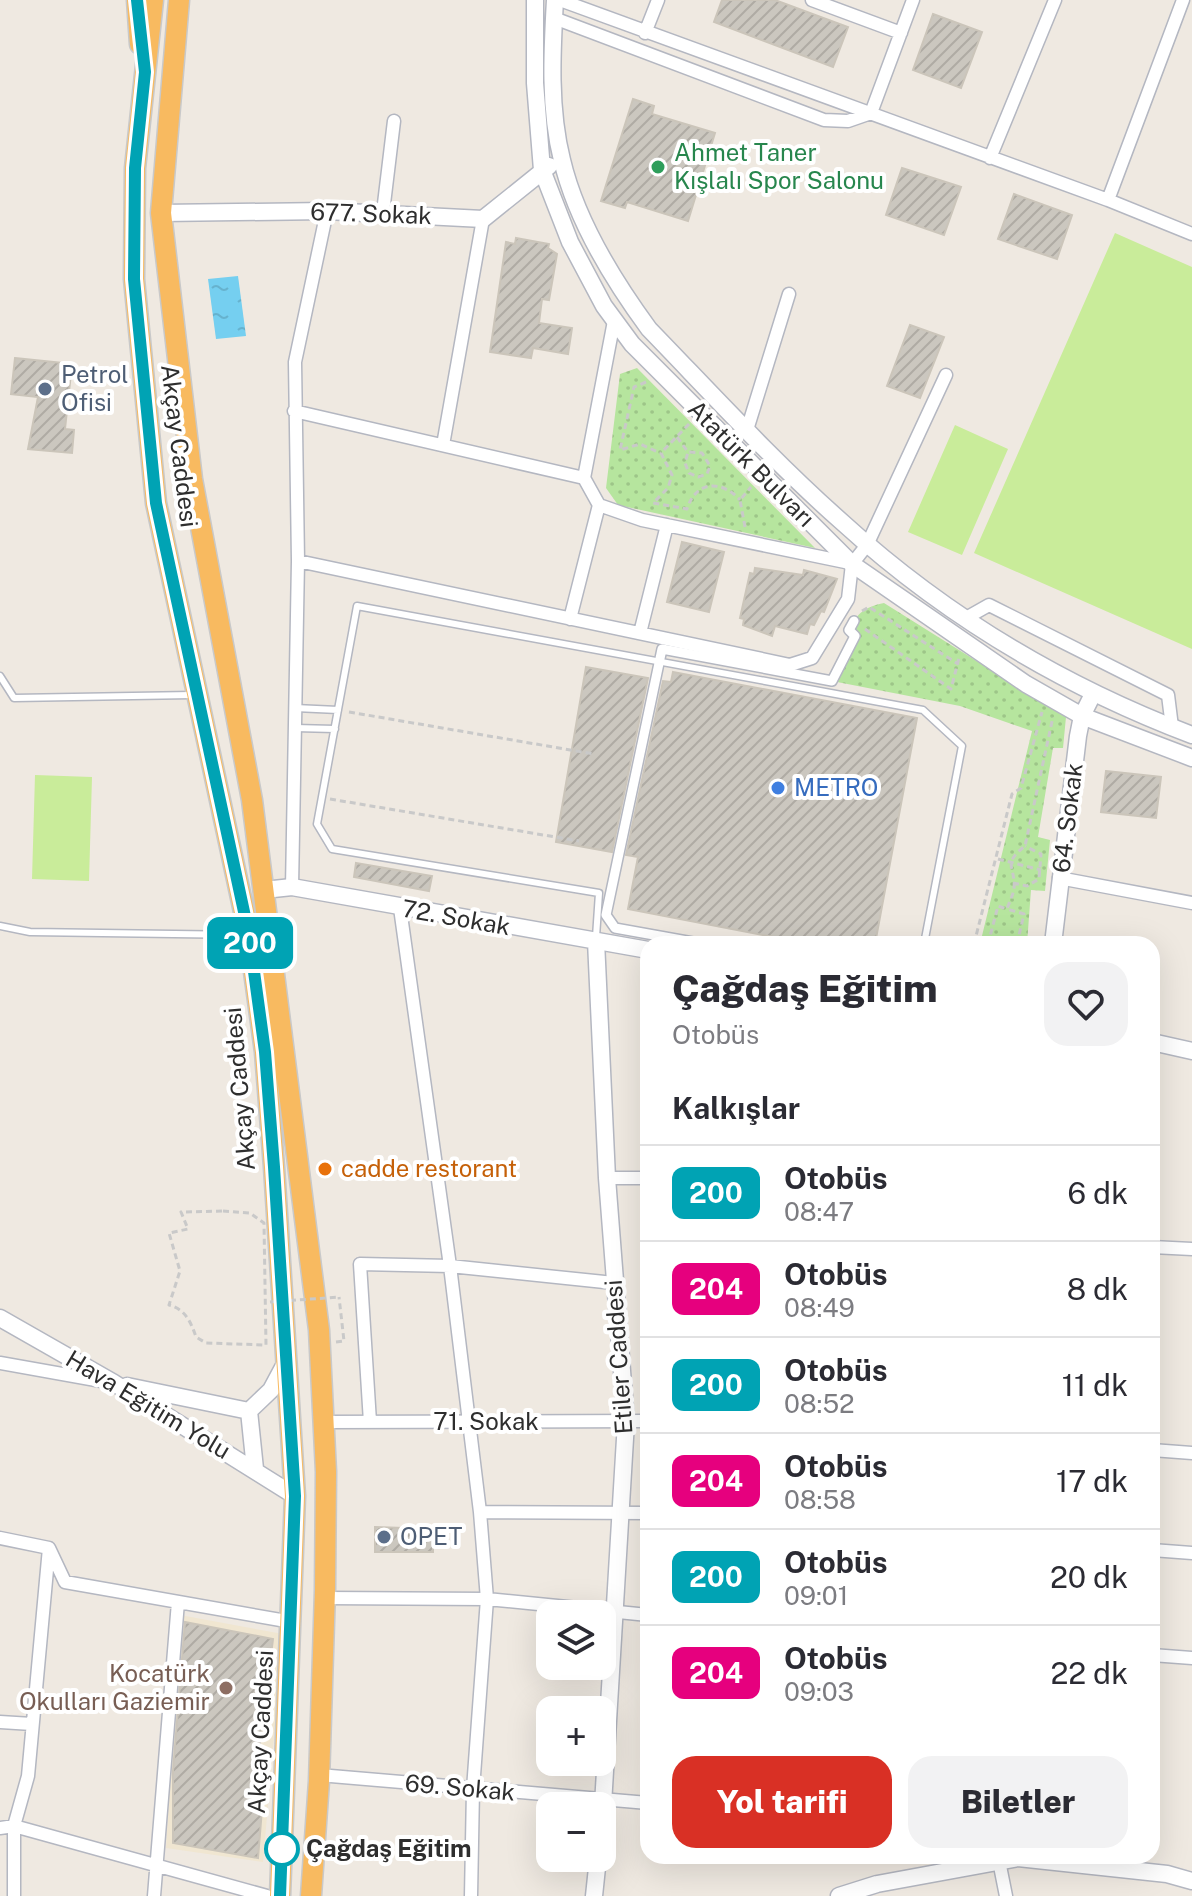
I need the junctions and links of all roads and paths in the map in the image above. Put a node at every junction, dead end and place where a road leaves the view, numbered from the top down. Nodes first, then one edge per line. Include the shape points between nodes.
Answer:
1 (137, 0) edge
2 (153, 0) edge
3 (179, 0) edge
4 (187, 0) edge
5 (535, 0) edge
6 (557, 0) edge
7 (658, 0) edge
8 (812, 0) edge
9 (913, 0) edge
10 (1055, 0) edge
11 (1183, 0) edge
12 (554, 18) junction
13 (645, 33) junction
14 (901, 33) junction
15 (145, 72) junction
16 (171, 77) junction
17 (871, 113) junction
18 (394, 121) dead end
19 (990, 158) junction
20 (562, 161) junction
21 (542, 170) junction
22 (1108, 200) junction
23 (327, 211) junction
24 (383, 212) junction
25 (161, 213) junction
26 (483, 219) junction
27 (1192, 234) edge
28 (789, 294) dead end
29 (614, 321) junction
30 (946, 375) dead end
31 (649, 380) dead end
32 (294, 411) junction
33 (691, 423) dead end
34 (747, 430) junction
35 (677, 437) junction
36 (443, 445) junction
37 (712, 445) dead end
38 (688, 452) junction
39 (661, 453) junction
40 (702, 453) junction
41 (584, 478) junction
42 (752, 486) dead end
43 (740, 500) junction
44 (599, 505) junction
45 (667, 525) junction
46 (747, 535) dead end
47 (867, 545) junction
48 (298, 561) junction
49 (852, 564) junction
50 (869, 607) dead end
51 (966, 618) junction
52 (570, 619) junction
53 (854, 621) joint
54 (640, 633) junction
55 (961, 650) dead end
56 (660, 659) junction
57 (958, 664) junction
58 (0, 676) edge
59 (1093, 694) junction
60 (200, 695) junction
61 (1051, 698) junction
62 (295, 708) junction
63 (338, 710) junction
64 (1082, 716) junction
65 (1172, 727) junction
66 (295, 728) junction
67 (335, 729) junction
68 (1192, 735) edge
69 (594, 754) dead end
70 (1192, 758) edge
71 (322, 798) junction
72 (579, 841) dead end
73 (1025, 846) junction
74 (996, 859) junction
75 (1011, 863) junction
76 (1041, 870) junction
77 (1060, 876) junction
78 (1013, 883) junction
79 (292, 887) junction
80 (264, 890) junction
81 (1192, 903) edge
82 (400, 908) junction
83 (1007, 909) junction
84 (0, 926) edge
85 (249, 935) junction
86 (660, 936) edge
87 (926, 936) edge
88 (976, 936) edge
89 (990, 936) edge
90 (1019, 936) edge
91 (1054, 936) edge
92 (596, 941) junction
93 (640, 949) edge
94 (1160, 1044) edge
95 (1192, 1051) edge
96 (607, 1178) junction
97 (640, 1178) edge
98 (181, 1212) joint
99 (1160, 1247) edge
100 (1192, 1249) edge
101 (450, 1266) junction
102 (614, 1283) junction
103 (270, 1302) dead end
104 (0, 1318) edge
105 (342, 1327) dead end
106 (286, 1362) junction
107 (0, 1363) edge
108 (114, 1383) junction
109 (249, 1411) junction
110 (640, 1421) edge
111 (324, 1422) junction
112 (370, 1422) junction
113 (469, 1422) junction
114 (626, 1422) junction
115 (1160, 1451) edge
116 (1192, 1453) edge
117 (255, 1469) junction
118 (295, 1496) junction
119 (620, 1511) junction
120 (480, 1512) junction
121 (640, 1512) edge
122 (0, 1538) edge
123 (49, 1548) junction
124 (1160, 1551) edge
125 (1192, 1553) edge
126 (325, 1598) junction
127 (487, 1599) junction
128 (614, 1600) edge
129 (178, 1602) junction
130 (536, 1604) edge
131 (616, 1612) edge
132 (640, 1614) edge
133 (292, 1622) junction
134 (1160, 1656) edge
135 (1192, 1658) edge
136 (610, 1680) edge
137 (0, 1722) edge
138 (32, 1724) junction
139 (319, 1775) junction
140 (473, 1789) junction
141 (604, 1792) edge
142 (536, 1795) edge
143 (616, 1802) edge
144 (640, 1803) edge
145 (14, 1826) junction
146 (0, 1828) edge
147 (975, 1864) edge
148 (1000, 1864) edge
149 (1074, 1864) edge
150 (157, 1868) junction
151 (597, 1872) edge
152 (1192, 1881) edge
153 (14, 1896) edge
154 (154, 1896) edge
155 (267, 1896) edge
156 (280, 1896) edge
157 (311, 1896) edge
158 (471, 1896) edge
159 (594, 1896) edge
160 (839, 1896) edge
161 (1006, 1896) edge

1 - 15 highway
2 - 15 highway, Akçay Caddesi
3 - 16 highway, Akçay Caddesi
4 - 16 highway
5 - 21 street, Atatürk Bulvarı
6 - 12 street, Atatürk Bulvarı
6 - 13 street
7 - 13 street
8 - 14 street
9 - 14 street
10 - 19 street
11 - 22 street
12 - 17 street via 824,120 848,121
12 - 20 street, Atatürk Bulvarı
13 - 17 street
14 - 17 street
15 - 60 highway, Akçay Caddesi via 135,168 134,279 156,503
16 - 25 highway, Akçay Caddesi
17 - 19 street
18 - 24 street
19 - 22 street
20 - 21 street
20 - 34 street, Atatürk Bulvarı via 590,231 624,294 649,329
21 - 26 street
21 - 29 street, Atatürk Bulvarı via 570,242
22 - 27 street
23 - 24 street, 677. Sokak
23 - 25 street, 677. Sokak
23 - 32 street via 295,362
24 - 26 street, 677. Sokak
25 - 80 highway, Akçay Caddesi via 192,479
26 - 36 street
28 - 34 street
29 - 41 street
29 - 49 street, Atatürk Bulvarı via 730,446
30 - 47 street
31 - 39 path via 634,387 620,450 640,444
32 - 36 street
32 - 48 street
33 - 35 path
34 - 47 street, Atatürk Bulvarı
35 - 38 path
35 - 39 path
36 - 41 street
37 - 40 path
38 - 40 path
38 - 40 path via 689,473 698,477 710,466
39 - 43 path via 672,475 653,503 687,509 699,489 711,484 729,488
41 - 44 street
42 - 43 path
43 - 46 path
44 - 45 street
44 - 52 street
45 - 49 street
45 - 54 street
47 - 49 street
47 - 51 street, Atatürk Bulvarı
48 - 52 street
48 - 62 street
49 - 54 street via 848,599 812,658 790,665
49 - 61 street, Atatürk Bulvarı
50 - 57 path
51 - 59 street, Atatürk Bulvarı
51 - 65 street via 989,605 1168,695
52 - 54 street
53 - 56 street via 849,630 855,636 832,681 662,649
53 - 57 path via 951,689
55 - 57 path
56 - 63 lane via 357,606
56 - 86 street via 606,915 615,928
56 - 87 lane via 923,710 962,746
58 - 60 lane via 14,698
59 - 64 street, 64. Sokak
59 - 65 street, Atatürk Bulvarı
60 - 85 highway, Akçay Caddesi
61 - 64 street, Atatürk Bulvarı
61 - 73 path
61 - 74 path via 1021,788 1012,794
62 - 63 lane
62 - 66 street
63 - 67 lane
63 - 69 path
64 - 70 street, Atatürk Bulvarı
64 - 77 street, 64. Sokak
65 - 68 street, Atatürk Bulvarı
66 - 67 lane
66 - 79 street
67 - 71 lane
71 - 72 path
71 - 92 lane via 317,824 332,849 599,893
73 - 75 path
73 - 76 path via 1041,854
74 - 75 path
74 - 88 path
75 - 76 path
75 - 78 path
76 - 77 path
76 - 78 path via 1039,879 1027,886
77 - 81 street
77 - 91 street, 64. Sokak
78 - 83 path
79 - 80 street, 72. Sokak
79 - 82 street, 72. Sokak
80 - 111 highway, Akçay Caddesi via 313,1262
82 - 92 street, 72. Sokak
82 - 101 street
83 - 89 path via 998,906
83 - 90 path via 1024,914
84 - 85 lane via 30,932
85 - 106 highway, Akçay Caddesi via 265,1052
92 - 93 street, 72. Sokak
92 - 96 street, Etiler Caddesi
94 - 95 street
96 - 97 street
96 - 102 street, Etiler Caddesi
98 - 98 path via 250,1213 264,1223 266,1345 206,1343 196,1337 179,1308 169,1305 180,1271 169,1233 188,1229
99 - 100 street
101 - 102 street
101 - 112 street via 360,1264
101 - 113 street
102 - 114 street, Etiler Caddesi
103 - 105 path, bridge via 339,1297
104 - 108 street, Hava Eğitim Yolu
106 - 109 street via 271,1390
106 - 118 highway, Akçay Caddesi
107 - 108 street
108 - 109 street
108 - 117 street, Hava Eğitim Yolu
109 - 117 street
110 - 114 street, 71. Sokak
111 - 112 street, 71. Sokak
111 - 126 highway, Akçay Caddesi
112 - 113 street, 71. Sokak
113 - 114 street, 71. Sokak
113 - 120 street
114 - 119 street, Etiler Caddesi
115 - 116 street
117 - 118 street, Hava Eğitim Yolu
118 - 133 highway, Akçay Caddesi
119 - 120 street
119 - 121 street
119 - 128 street, Etiler Caddesi
120 - 127 street
122 - 123 street
123 - 129 street via 65,1582
123 - 138 street
124 - 125 street
126 - 127 street
126 - 139 highway, Akçay Caddesi
127 - 130 street
127 - 140 street
129 - 133 street
129 - 150 street
131 - 132 street
133 - 156 highway, Akçay Caddesi
134 - 135 street
136 - 141 street, Etiler Caddesi
137 - 138 street
138 - 145 street via 28,1776
139 - 140 street, 69. Sokak
139 - 157 highway, Akçay Caddesi
140 - 142 street, 69. Sokak
140 - 158 street
143 - 144 street, 69. Sokak
145 - 146 street
145 - 150 street
145 - 153 street
147 - 160 street
148 - 161 street
149 - 152 street
150 - 154 street
150 - 155 street
151 - 159 street

